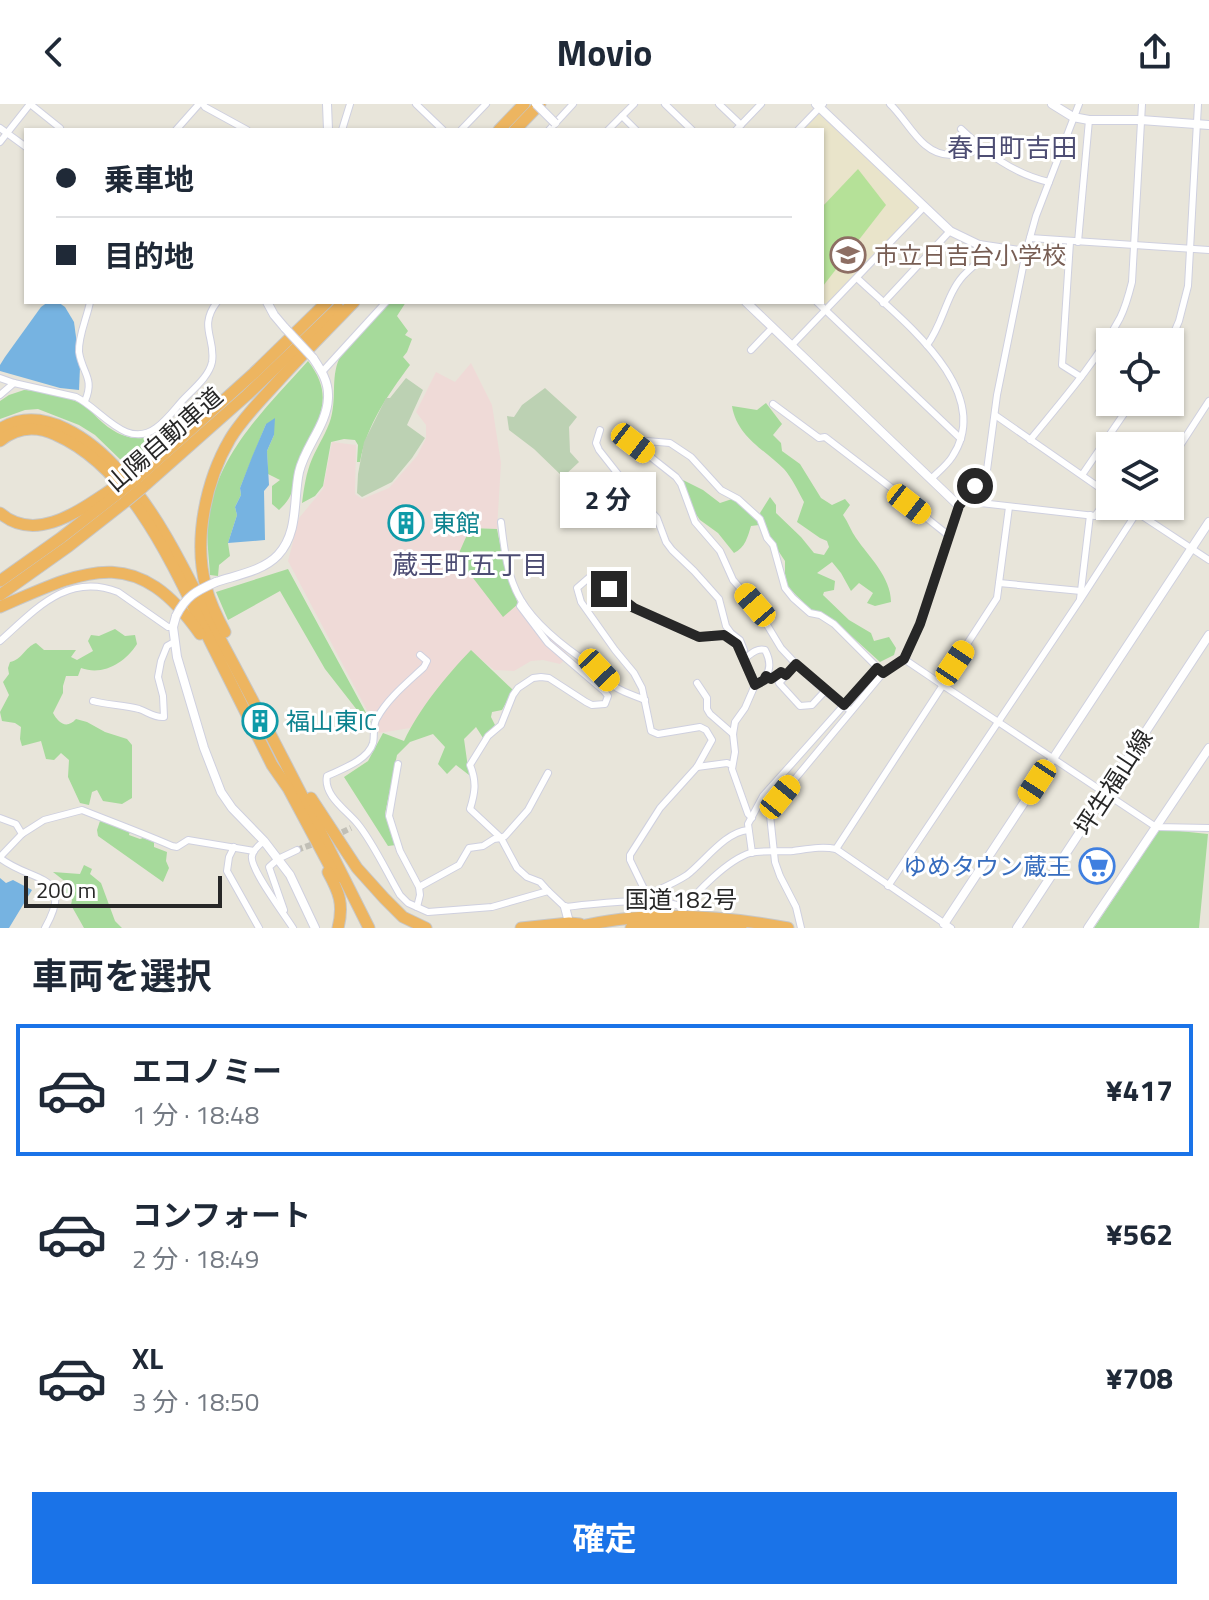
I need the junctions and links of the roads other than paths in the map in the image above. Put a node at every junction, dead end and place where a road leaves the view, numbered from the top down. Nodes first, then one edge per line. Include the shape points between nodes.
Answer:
1 (30, 104) edge
2 (201, 104) edge
3 (327, 104) edge
4 (350, 104) edge
5 (486, 104) edge
6 (524, 104) edge
7 (538, 104) edge
8 (573, 104) edge
9 (634, 104) edge
10 (665, 104) edge
11 (719, 104) edge
12 (761, 104) edge
13 (890, 104) edge
14 (1052, 104) edge
15 (1079, 104) edge
16 (1142, 104) edge
17 (1198, 104) edge
18 (418, 105) edge
19 (820, 105) edge
20 (622, 116) junction
21 (1073, 117) junction
22 (1089, 120) junction
23 (1141, 120) junction
24 (1197, 125) junction
25 (1209, 125) edge
26 (552, 126) edge
27 (60, 128) edge
28 (178, 128) edge
29 (243, 128) edge
30 (328, 128) edge
31 (343, 128) edge
32 (441, 128) edge
33 (463, 128) edge
34 (501, 128) edge
35 (517, 128) edge
36 (610, 128) edge
37 (634, 128) edge
38 (690, 128) edge
39 (739, 128) edge
40 (800, 128) edge
41 (961, 129) dead end
42 (3, 130) edge
43 (0, 142) edge
44 (24, 146) edge
45 (983, 149) junction
46 (1049, 182) junction
47 (924, 207) junction
48 (950, 231) junction
49 (1030, 238) junction
50 (1070, 242) junction
51 (1078, 242) junction
52 (1134, 245) junction
53 (989, 247) junction
54 (1190, 248) junction
55 (1209, 250) edge
56 (1026, 252) junction
57 (857, 278) junction
58 (883, 303) junction
59 (89, 304) edge
60 (216, 304) edge
61 (268, 304) edge
62 (325, 304) edge
63 (342, 304) edge
64 (352, 304) edge
65 (384, 304) edge
66 (748, 304) edge
67 (819, 304) edge
68 (825, 310) junction
69 (773, 327) junction
70 (1176, 328) edge
71 (792, 345) junction
72 (927, 345) junction
73 (751, 350) dead end
74 (322, 372) junction
75 (1081, 377) junction
76 (0, 378) edge
77 (14, 383) junction
78 (0, 395) edge
79 (85, 401) junction
80 (1209, 401) edge
81 (773, 404) dead end
82 (995, 415) junction
83 (1122, 416) edge
84 (0, 429) edge
85 (600, 430) dead end
86 (961, 439) junction
87 (1184, 439) edge
88 (1030, 440) junction
89 (0, 441) edge
90 (1082, 475) junction
91 (931, 479) junction
92 (136, 481) junction
93 (1096, 485) edge
94 (118, 496) junction
95 (961, 504) junction
96 (1009, 507) junction
97 (0, 513) edge
98 (1090, 515) junction
99 (1096, 515) edge
100 (1131, 520) edge
101 (1153, 520) edge
102 (501, 522) dead end
103 (1209, 522) edge
104 (948, 535) junction
105 (1191, 549) junction
106 (1209, 560) edge
107 (0, 581) edge
108 (999, 583) junction
109 (0, 595) edge
110 (1080, 596) junction
111 (522, 602) junction
112 (0, 607) edge
113 (173, 627) junction
114 (1209, 635) edge
115 (0, 641) edge
116 (174, 642) junction
117 (420, 655) dead end
118 (744, 659) junction
119 (904, 659) junction
120 (796, 664) junction
121 (880, 670) junction
122 (786, 675) junction
123 (766, 676) junction
124 (697, 683) dead end
125 (755, 685) junction
126 (942, 685) junction
127 (240, 690) junction
128 (825, 691) junction
129 (645, 700) junction
130 (93, 701) dead end
131 (844, 705) junction
132 (851, 711) junction
133 (998, 722) junction
134 (733, 734) junction
135 (1209, 748) edge
136 (283, 758) junction
137 (1053, 758) junction
138 (398, 764) dead end
139 (272, 765) junction
140 (732, 765) junction
141 (697, 767) junction
142 (548, 773) dead end
143 (1106, 793) junction
144 (0, 818) edge
145 (752, 818) junction
146 (359, 825) junction
147 (1156, 827) junction
148 (351, 828) tunnel mouth
149 (1209, 828) edge
150 (748, 830) junction
151 (22, 834) junction
152 (501, 838) junction
153 (264, 841) junction
154 (234, 847) junction
155 (836, 849) junction
156 (297, 850) tunnel mouth
157 (254, 851) junction
158 (752, 853) junction
159 (774, 853) junction
160 (0, 858) edge
161 (278, 859) junction
162 (888, 886) junction
163 (419, 887) junction
164 (548, 891) junction
165 (647, 898) junction
166 (417, 907) junction
167 (565, 907) junction
168 (683, 912) junction
169 (283, 913) junction
170 (339, 925) edge
171 (571, 926) edge
172 (947, 926) edge
173 (45, 928) edge
174 (259, 928) edge
175 (293, 928) edge
176 (315, 928) edge
177 (362, 928) edge
178 (369, 928) edge
179 (426, 928) edge
180 (521, 928) edge
181 (631, 928) edge
182 (741, 928) edge
183 (788, 928) edge
184 (801, 928) edge
185 (1017, 928) edge
186 (1088, 928) edge

1 - 27 street
1 - 42 street
2 - 28 street
2 - 29 street
3 - 30 street
4 - 31 street
5 - 33 street
6 - 34 highway
7 - 26 street, bridge
7 - 35 highway
8 - 26 street
9 - 20 street
10 - 38 street
11 - 39 street
12 - 39 street
13 - 45 street via 924,144 942,155
14 - 21 street
15 - 21 street
16 - 23 street
17 - 24 street
18 - 32 street
19 - 40 street
19 - 47 street
20 - 36 street
20 - 37 street
21 - 22 street
21 - 46 street
22 - 23 street
22 - 51 street
23 - 24 street
23 - 52 street
24 - 25 street
24 - 54 street
41 - 45 street
42 - 43 street
42 - 44 street
45 - 46 street via 1032,178
46 - 49 street
47 - 48 street
47 - 57 street
48 - 53 street
48 - 58 street
49 - 50 street
49 - 56 street
50 - 51 street
50 - 75 street via 1062,365
51 - 52 street
52 - 54 street
52 - 75 street via 1125,306
53 - 56 street
53 - 72 street via 956,285
54 - 55 street
54 - 70 street via 1188,286
56 - 82 street
57 - 58 street
57 - 68 street
58 - 72 street
59 - 79 street via 79,353 90,387
60 - 79 street via 208,320 210,367 158,427 129,434
61 - 74 street, bridge
62 - 92 highway, 山陽自動車道
63 - 92 highway, 山陽自動車道 via 237,405
64 - 127 highway via 255,405 210,481 201,561 211,605 233,650
65 - 74 street
66 - 69 street
67 - 68 street
68 - 71 street
68 - 86 street
69 - 71 street
69 - 73 street
71 - 91 street
72 - 86 street via 962,402
74 - 113 street, bridge via 328,402 299,472 288,539 260,568 196,591 182,605
75 - 88 street
76 - 77 street
77 - 78 street
77 - 79 street
80 - 87 street
81 - 104 street via 819,438 825,437
82 - 88 street
82 - 95 street via 987,470
83 - 90 street
84 - 127 highway via 31,419 61,426 120,472 164,535
85 - 118 street via 599,450 657,518 672,550 719,599
86 - 91 street
88 - 90 street
89 - 127 highway via 15,431 49,431 113,476 156,537
90 - 93 street
91 - 95 street
92 - 94 highway
92 - 94 highway, 山陽自動車道, bridge
94 - 97 highway via 43,525 21,525
94 - 107 highway, 山陽自動車道
94 - 109 highway, 山陽自動車道 via 69,546
95 - 96 street
95 - 104 street
96 - 98 street
96 - 108 street
98 - 99 street
98 - 110 street
100 - 110 street
101 - 105 street
102 - 111 street
103 - 105 street
104 - 119 street
105 - 106 street
105 - 137 street
108 - 110 street
108 - 126 street via 997,598
110 - 133 street
111 - 129 street via 541,625 613,685
111 - 152 street via 548,643 608,696 605,704 592,705 541,677 518,688 501,725 470,765 476,790 470,809
112 - 127 highway via 92,572 134,576 154,585 182,610
113 - 115 street via 118,592 86,587 61,592
113 - 116 street
114 - 143 street, 坪生福山線
116 - 130 street via 167,646 158,677 164,717
116 - 153 street via 221,792
117 - 146 street via 427,661 424,667 385,706 368,751 327,776 335,800
118 - 123 street via 765,650 770,659
118 - 125 street
118 - 129 street via 737,644 724,635 699,637 647,615 592,575 577,588 581,602 634,673
119 - 121 street
119 - 126 street
120 - 121 street via 695,522 676,477 635,440 670,443 760,519 785,588 810,613 834,624
120 - 122 street
120 - 128 street
121 - 131 street
121 - 132 street
122 - 123 street
122 - 128 street via 779,683 800,706 812,705
123 - 125 street
124 - 134 street via 710,714
125 - 134 street
126 - 133 street
126 - 155 street
127 - 136 highway
127 - 139 highway
128 - 131 street
129 - 141 street via 654,733 706,730 712,740
131 - 132 street
131 - 145 street via 763,796
132 - 159 street via 773,807
133 - 137 street
133 - 162 street
134 - 140 street
135 - 147 street
136 - 178 highway
136 - 179 highway via 357,868 403,917
137 - 143 street
137 - 172 street
138 - 163 street via 389,816
139 - 170 highway via 339,892
139 - 177 highway
140 - 141 street
140 - 145 street
141 - 165 street via 660,808 630,855
142 - 152 street via 528,810
143 - 147 street
143 - 185 street, 坪生福山線
144 - 151 street via 16,824
145 - 150 street
146 - 148 street
146 - 166 street via 400,895
147 - 149 street
147 - 186 street
150 - 158 street
150 - 165 street via 728,837 685,876
151 - 154 street via 44,820 82,810 172,846 188,840
151 - 160 street
152 - 163 street via 469,848 459,865
152 - 164 street via 517,868
153 - 157 street
153 - 161 street
154 - 157 street
154 - 174 street via 227,871
155 - 159 street
155 - 162 street
156 - 161 street
157 - 169 street via 251,862
158 - 159 street
158 - 168 street via 720,872
159 - 184 street
160 - 173 street via 54,890 56,907
161 - 169 street via 269,867
161 - 176 street
162 - 172 street
163 - 166 street
164 - 166 street via 492,907 428,912
164 - 167 street
165 - 167 street
165 - 168 street via 678,904
167 - 171 street
168 - 171 highway, 国道182号
168 - 183 highway, 国道182号
169 - 175 street
171 - 180 highway, 国道182号
181 - 182 highway, 国道182号

